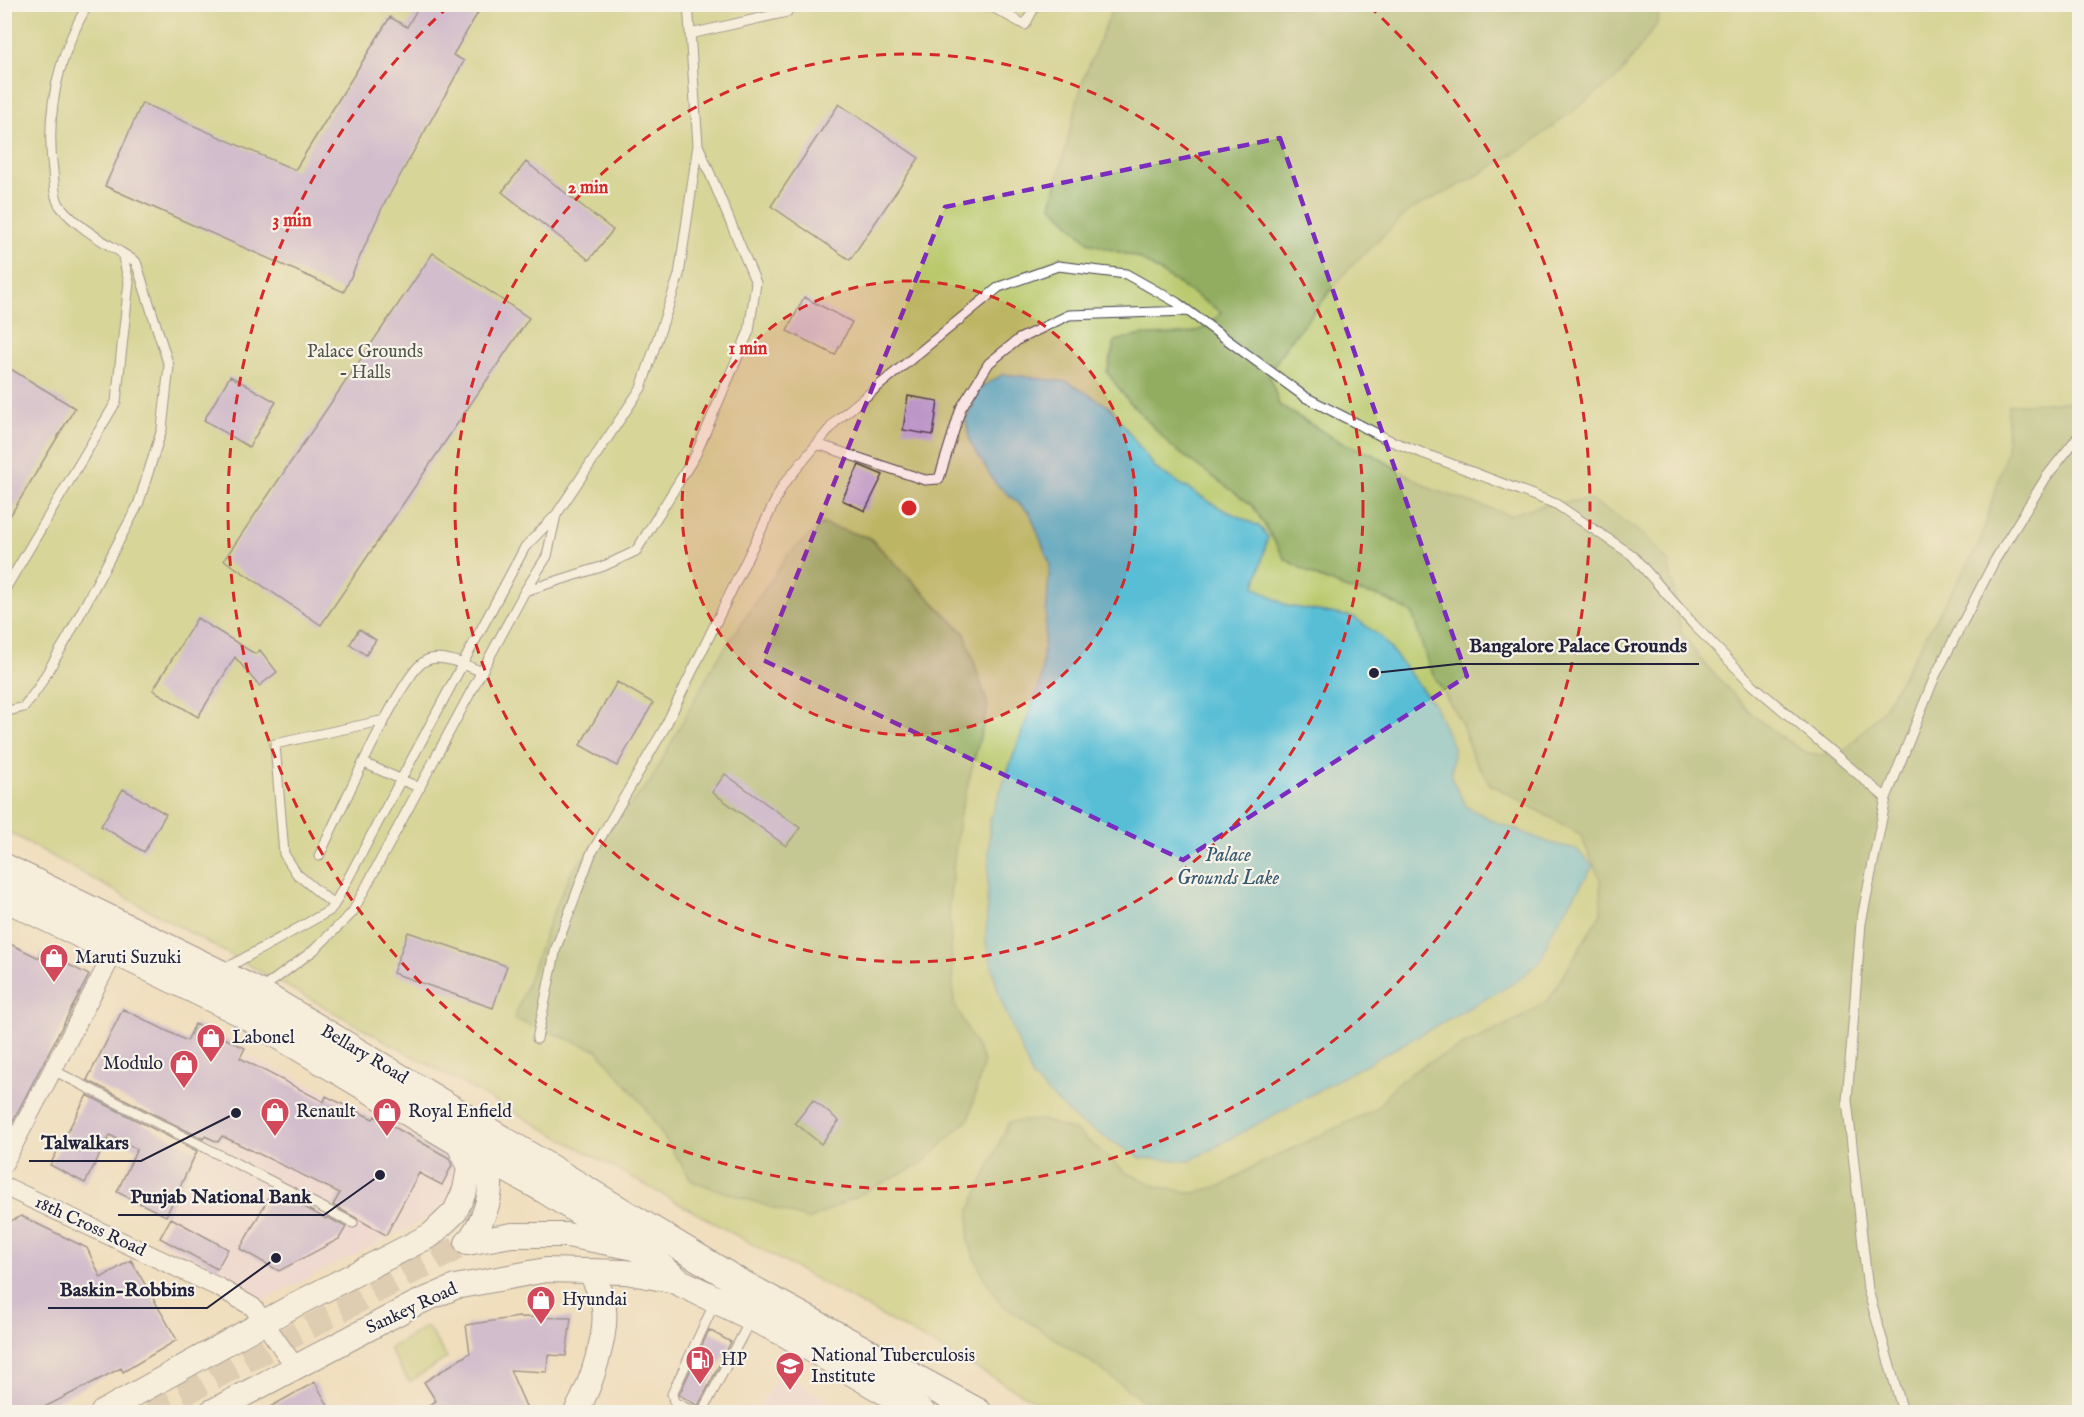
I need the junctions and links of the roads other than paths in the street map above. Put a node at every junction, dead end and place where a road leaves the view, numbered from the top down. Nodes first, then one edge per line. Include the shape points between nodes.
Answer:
1 (88, 4) edge
2 (688, 4) edge
3 (791, 4) edge
4 (987, 4) edge
5 (1036, 4) edge
6 (690, 34) junction
7 (698, 145) junction
8 (122, 253) junction
9 (1189, 311) junction
10 (2079, 434) edge
11 (818, 444) junction
12 (556, 515) junction
13 (4, 591) edge
14 (525, 591) junction
15 (463, 664) junction
16 (482, 672) junction
17 (4, 712) edge
18 (385, 720) junction
19 (364, 764) junction
20 (402, 779) junction
21 (420, 788) junction
22 (1886, 798) junction
23 (319, 856) dead end
24 (4, 867) edge
25 (4, 897) edge
26 (334, 905) junction
27 (114, 952) junction
28 (220, 972) junction
29 (258, 992) junction
30 (537, 1039) dead end
31 (53, 1070) junction
32 (469, 1149) junction
33 (4, 1163) edge
34 (4, 1186) edge
35 (353, 1223) dead end
36 (639, 1250) junction
37 (711, 1264) junction
38 (591, 1272) junction
39 (678, 1281) junction
40 (716, 1300) junction
41 (752, 1317) junction
42 (265, 1323) junction
43 (296, 1368) junction
44 (103, 1413) edge
45 (211, 1413) edge
46 (576, 1413) edge
47 (694, 1413) edge
48 (702, 1413) edge
49 (921, 1413) edge
50 (978, 1413) edge
51 (1903, 1413) edge

1 - 8 lane via 71,34 54,83 50,149 55,187 59,205 88,231
2 - 6 lane
3 - 6 lane via 787,12
4 - 5 lane via 1025,25
6 - 7 lane
7 - 12 lane via 679,275 641,388
7 - 14 lane via 756,283 749,331 695,456 636,551 604,566
8 - 13 lane via 129,282 116,402
8 - 17 lane via 136,262 169,366 162,429 138,505 68,637 24,707
9 - 11 lane via 1126,274 1058,266 1038,273 999,287 837,420
9 - 11 lane via 1069,315 1019,339 989,363 961,408 939,479 925,480
9 - 22 lane via 1305,397 1391,441 1556,504 1632,555 1753,685
10 - 22 lane via 2047,476 1995,560 1935,676
11 - 30 lane via 783,485 664,729 591,854 556,948
12 - 14 lane via 547,556
12 - 15 lane via 525,547
14 - 16 lane
15 - 16 lane
15 - 18 lane via 436,658 417,666
15 - 20 lane
16 - 21 lane
18 - 19 lane
18 - 26 lane via 275,744 284,854 297,874
19 - 20 lane
19 - 23 lane
20 - 21 lane
20 - 26 lane
21 - 29 lane via 352,913 314,950
22 - 51 lane via 1861,923 1847,1100 1868,1290
24 - 28 main road, Bellary Road
25 - 27 main road, Bellary Road
26 - 28 lane
27 - 31 street
27 - 32 main road, Bellary Road via 240,1012
28 - 29 main road, Bellary Road
29 - 37 main road, Bellary Road
31 - 33 street
31 - 35 lane
32 - 36 main road, Bellary Road via 543,1188
32 - 36 main road via 490,1181 486,1206 467,1243 512,1235 567,1235
32 - 42 main road via 465,1190 455,1212 431,1235
34 - 42 street, 18th Cross Road via 220,1288 254,1307
36 - 37 main road
36 - 39 main road, Bellary Road
37 - 50 main road
38 - 39 main road, Sankey Road via 626,1272
38 - 43 main road, Sankey Road via 546,1270 455,1287 415,1304
38 - 46 main road via 603,1302 601,1344
39 - 40 main road, Sankey Road
40 - 41 main road, Sankey Road
40 - 47 lane via 672,1394 674,1402
41 - 48 lane
41 - 49 main road, Sankey Road
42 - 43 street, 18th Cross Road
42 - 44 main road
43 - 45 main road, Sankey Road

